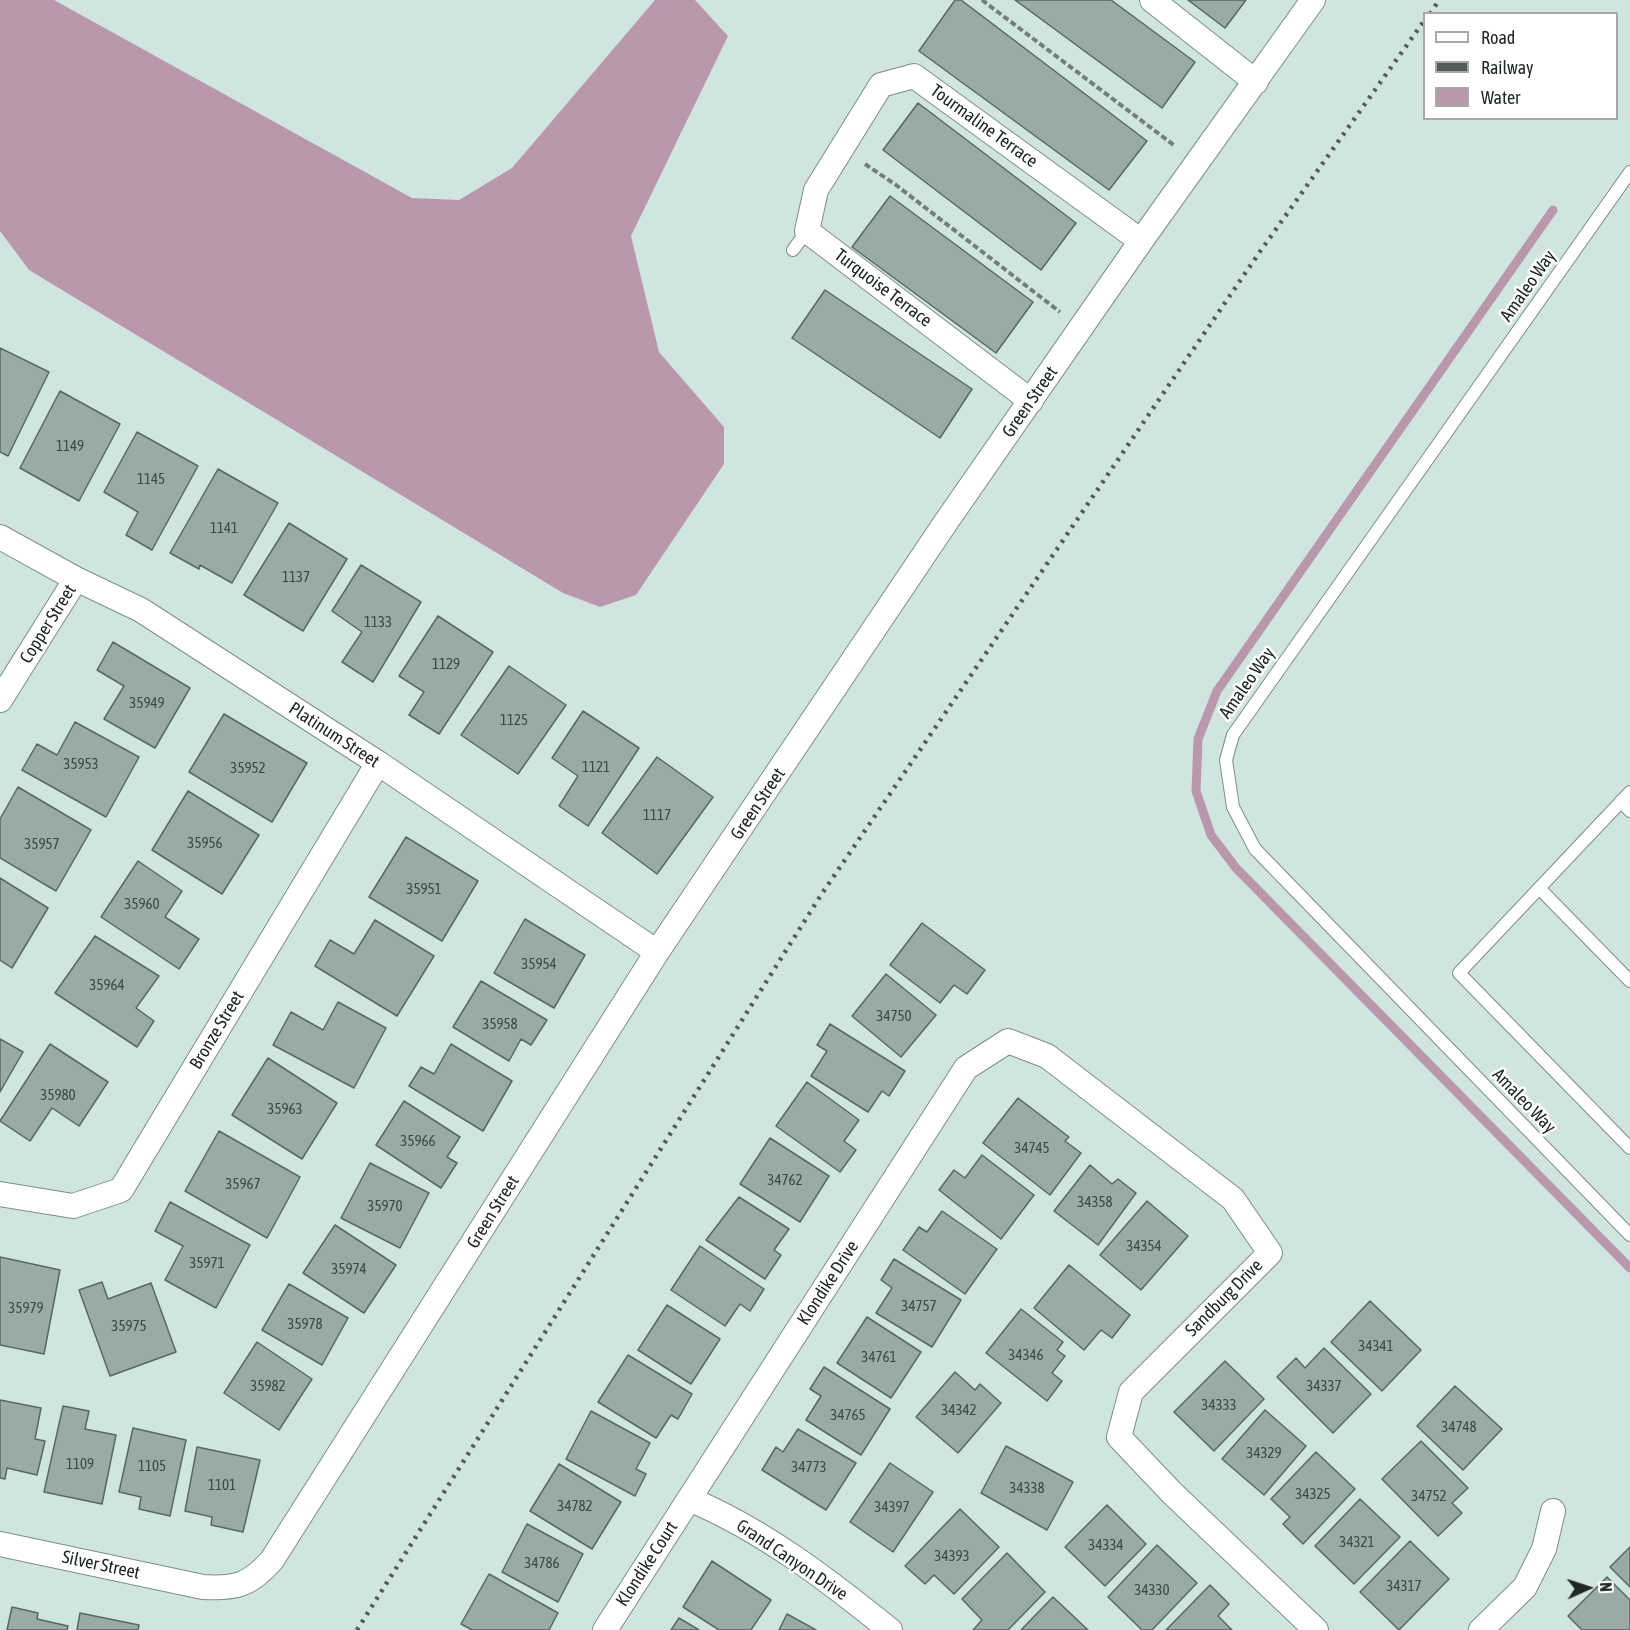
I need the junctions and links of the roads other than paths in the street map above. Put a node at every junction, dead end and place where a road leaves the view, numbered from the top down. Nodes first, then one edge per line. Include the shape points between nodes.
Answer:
1 (1152, 0) edge
2 (1313, 0) edge
3 (1256, 82) junction
4 (1630, 172) edge
5 (807, 231) junction
6 (1141, 241) junction
7 (793, 250) dead end
8 (1030, 401) junction
9 (0, 537) edge
10 (76, 579) junction
11 (0, 700) edge
12 (378, 763) junction
13 (1630, 792) edge
14 (1625, 806) edge
15 (1539, 888) junction
16 (657, 952) junction
17 (1630, 981) edge
18 (966, 1068) joint
19 (1630, 1148) edge
20 (0, 1194) edge
21 (1630, 1235) edge
22 (689, 1499) junction
23 (1554, 1511) dead end
24 (0, 1544) edge
25 (203, 1587) joint
26 (605, 1630) edge
27 (890, 1630) edge
28 (1316, 1630) edge
29 (1481, 1630) edge

1 - 3 street
2 - 3 street, Green Street
3 - 6 street, Green Street
4 - 21 lane, Amaleo Way via 1233,735 1226,760 1233,807 1255,849
5 - 6 street, Tourmaline Terrace via 816,190 881,85 914,76
5 - 7 lane
5 - 8 street, Turquoise Terrace
6 - 8 street, Green Street
8 - 16 street, Green Street
9 - 10 street, Platinum Street
10 - 11 street, Copper Street
10 - 12 street, Platinum Street via 141,610
12 - 16 street, Platinum Street
12 - 20 street, Bronze Street via 121,1190 73,1206
13 - 14 lane
14 - 15 lane
15 - 17 lane
15 - 19 lane via 1459,973
16 - 25 street, Green Street via 272,1560 244,1584
18 - 22 street, Klondike Drive
18 - 28 street, Sandburg Drive via 1008,1041 1047,1056 1233,1199 1270,1252 1131,1392 1119,1437
22 - 26 street, Klondike Court
22 - 27 street, Grand Canyon Drive via 721,1513 822,1576
23 - 29 street via 1544,1549 1525,1587
24 - 25 street, Silver Street

